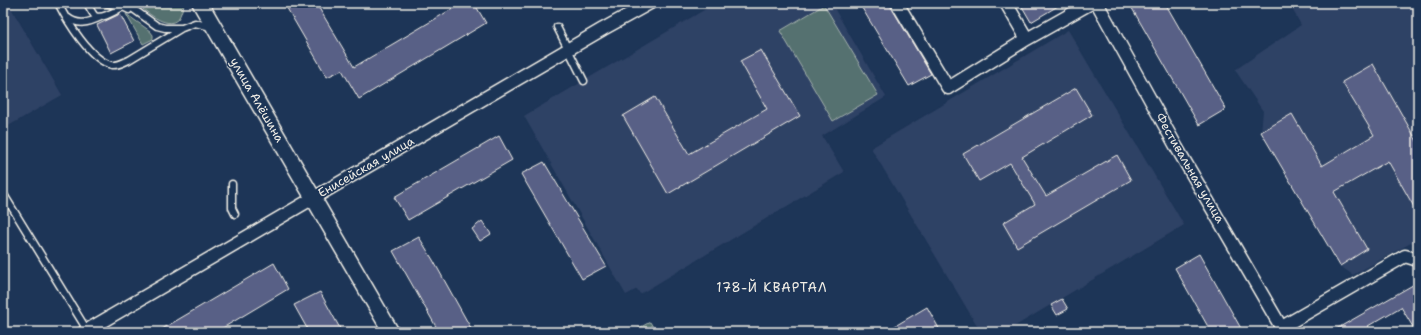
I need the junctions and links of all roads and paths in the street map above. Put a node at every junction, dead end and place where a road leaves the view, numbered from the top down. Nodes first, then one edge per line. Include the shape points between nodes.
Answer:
1 (58, 3) edge
2 (106, 3) edge
3 (200, 3) edge
4 (650, 3) edge
5 (897, 3) edge
6 (1006, 3) edge
7 (1091, 3) edge
8 (1097, 3) edge
9 (88, 5) dead end
10 (124, 5) edge
11 (63, 13) junction
12 (103, 16) junction
13 (557, 27) dead end
14 (182, 28) junction
15 (215, 28) junction
16 (1027, 39) junction
17 (568, 50) junction
18 (584, 81) dead end
19 (232, 184) dead end
20 (3, 193) edge
21 (314, 197) junction
22 (235, 214) dead end
23 (1418, 260) edge
24 (1283, 330) edge
25 (85, 331) edge
26 (391, 332) edge

1 - 11 lane
2 - 10 lane
3 - 15 street, улица Алёшина
4 - 17 street, Енисейская улица
5 - 16 street via 948,88
6 - 16 street
7 - 16 street
8 - 24 street, Фестивальная улица via 1177,148
9 - 12 lane via 95,15
10 - 12 lane
10 - 14 lane via 158,26
11 - 12 lane via 72,20 83,23
11 - 14 lane via 87,47 111,65 129,60
13 - 17 lane
14 - 15 lane via 194,23
15 - 21 street, улица Алёшина
17 - 18 lane
17 - 21 street, Енисейская улица
19 - 22 lane via 232,208
20 - 25 lane
21 - 25 street, Енисейская улица
21 - 26 street, улица Алёшина
23 - 24 street via 1405,256

